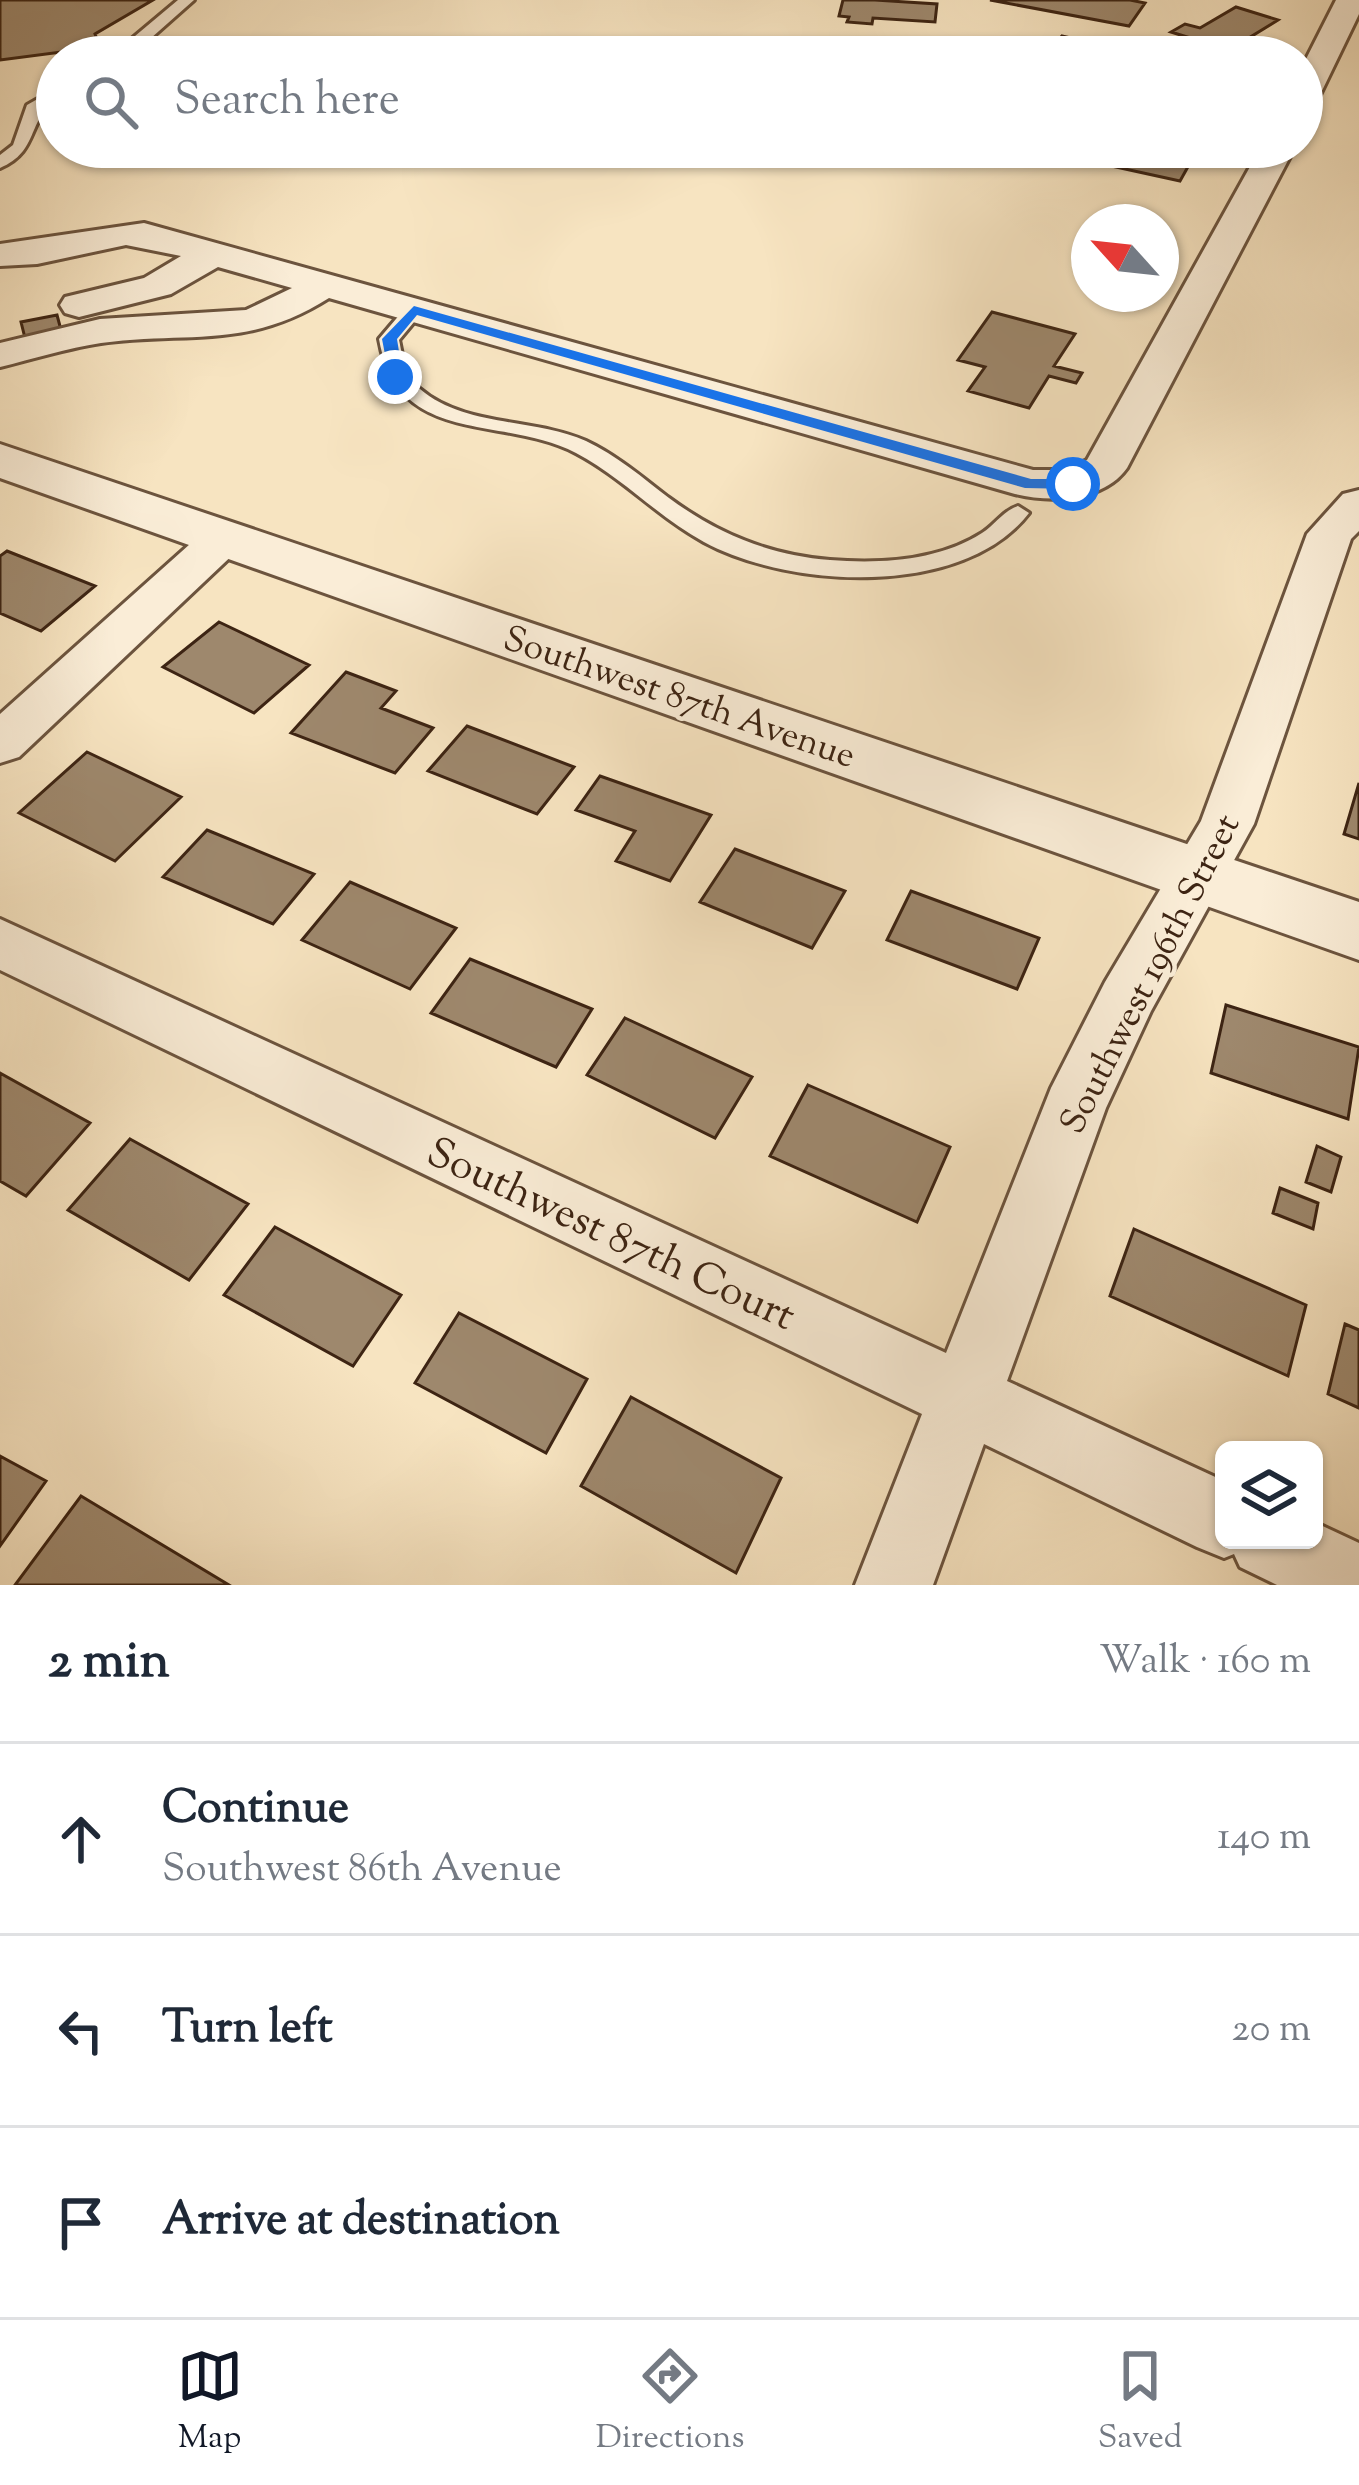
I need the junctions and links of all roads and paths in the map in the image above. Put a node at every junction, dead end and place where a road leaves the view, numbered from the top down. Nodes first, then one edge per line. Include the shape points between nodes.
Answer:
1 (187, 0) edge
2 (1352, 0) edge
3 (148, 36) edge
4 (1323, 57) edge
5 (36, 106) edge
6 (0, 163) edge
7 (1267, 168) edge
8 (214, 254) junction
9 (0, 255) edge
10 (323, 285) junction
11 (414, 310) junction
12 (112, 315) junction
13 (0, 322) edge
14 (0, 355) edge
15 (0, 460) edge
16 (1359, 504) edge
17 (1018, 513) dead end
18 (225, 537) junction
19 (0, 744) edge
20 (1198, 875) junction
21 (1359, 931) edge
22 (0, 943) edge
23 (967, 1399) junction
24 (1215, 1516) edge
25 (1286, 1549) edge
26 (1359, 1583) edge
27 (895, 1585) edge

1 - 3 lane
2 - 4 street
5 - 6 lane via 21,147
7 - 11 street via 1105,468 1073,484 1030,484
8 - 9 street via 134,234
8 - 10 street
8 - 12 street
10 - 11 street
10 - 12 street via 251,322
11 - 17 lane via 389,339 395,377 413,396 446,414 580,446 699,529 752,554 843,567 912,566 988,543
12 - 13 street
12 - 14 street
15 - 18 street, Southwest 87th Avenue
16 - 20 street, Southwest 196th Street via 1330,535 1227,824
18 - 19 street
18 - 20 street, Southwest 87th Avenue
20 - 21 street, Southwest 87th Avenue
20 - 23 street, Southwest 196th Street via 1074,1108
22 - 23 street, Southwest 87th Court
23 - 24 street, Southwest 87th Court
23 - 27 street, Southwest 196th Street
25 - 26 street

